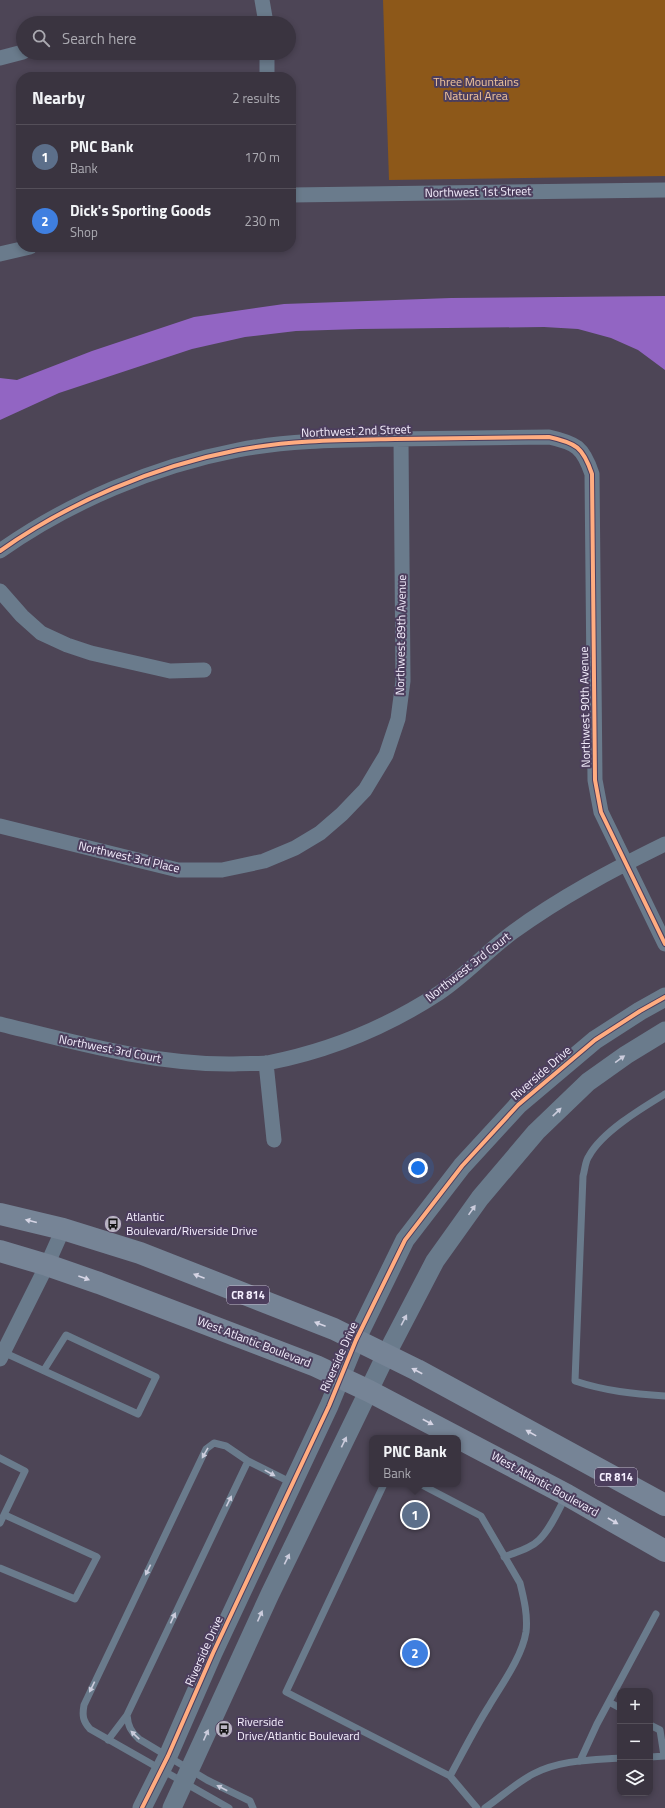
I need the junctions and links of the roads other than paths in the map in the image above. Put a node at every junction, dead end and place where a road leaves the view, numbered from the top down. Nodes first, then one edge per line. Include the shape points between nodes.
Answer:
1 (262, 0) edge
2 (265, 16) edge
3 (16, 54) edge
4 (0, 58) edge
5 (267, 60) edge
6 (267, 72) edge
7 (665, 190) edge
8 (296, 195) edge
9 (16, 250) edge
10 (0, 254) edge
11 (400, 439) junction
12 (586, 456) joint
13 (0, 551) edge
14 (0, 591) edge
15 (204, 670) dead end
16 (342, 814) joint
17 (0, 826) edge
18 (665, 844) edge
19 (624, 864) junction
20 (665, 944) edge
21 (665, 997) edge
22 (0, 1024) edge
23 (665, 1031) edge
24 (266, 1063) junction
25 (665, 1094) edge
26 (274, 1140) dead end
27 (0, 1214) edge
28 (62, 1229) junction
29 (0, 1251) edge
30 (47, 1265) junction
31 (356, 1340) junction
32 (386, 1355) junction
33 (2, 1356) edge
34 (44, 1370) junction
35 (340, 1378) junction
36 (369, 1391) junction
37 (665, 1396) edge
38 (453, 1435) edge
39 (461, 1439) edge
40 (0, 1458) edge
41 (248, 1461) junction
42 (293, 1484) junction
43 (383, 1487) edge
44 (426, 1487) edge
45 (567, 1495) junction
46 (665, 1505) edge
47 (5, 1515) junction
48 (0, 1523) edge
49 (665, 1551) edge
50 (504, 1557) junction
51 (0, 1568) edge
52 (656, 1614) dead end
53 (609, 1702) junction
54 (617, 1706) edge
55 (127, 1715) junction
56 (653, 1726) edge
57 (663, 1738) edge
58 (108, 1740) junction
59 (653, 1756) edge
60 (664, 1756) edge
61 (617, 1758) edge
62 (580, 1761) junction
63 (164, 1762) junction
64 (187, 1776) junction
65 (450, 1776) junction
66 (142, 1808) edge
67 (172, 1808) edge
68 (229, 1808) edge
69 (253, 1808) edge
70 (477, 1808) edge
71 (485, 1808) edge

1 - 2 street
3 - 4 street
5 - 6 street
7 - 8 street, Northwest 1st Street
9 - 10 street
11 - 12 street, Northwest 2nd Street via 549,437 570,441
11 - 13 street, Northwest 2nd Street via 318,440 238,450 164,469 95,496 21,536
11 - 16 street, Northwest 89th Avenue via 403,681 398,719 386,755 365,790
12 - 19 street, Northwest 90th Avenue via 592,474 595,780 601,812
14 - 15 street via 41,633 67,645 170,671
16 - 17 street, Northwest 3rd Place via 320,833 295,848 264,861 222,870 178,870
18 - 19 street, Northwest 3rd Court
19 - 20 street, Northwest 90th Avenue
19 - 24 street, Northwest 3rd Court via 574,891 512,932 441,992 389,1023 339,1044
21 - 31 street, Riverside Drive via 595,1040 518,1105 462,1166 405,1240
22 - 24 street, Northwest 3rd Court via 151,1058 216,1064
32 -> 23 street via 435,1262 480,1198 536,1132 588,1082
24 - 26 street
25 - 37 lane via 629,1117 597,1144 588,1157 583,1176 576,1381 596,1389
28 -> 27 main road, CR 814
28 - 30 street
31 -> 28 main road, CR 814 via 140,1253
29 - 30 main road, West Atlantic Boulevard
30 - 33 street
30 -> 35 main road, West Atlantic Boulevard via 190,1316
31 - 32 main road, CR 814
31 - 35 street, Riverside Drive
32 - 36 street
46 -> 32 main road, CR 814
33 - 34 lane
34 - 34 lane via 138,1414 156,1377 66,1335
35 - 36 main road, West Atlantic Boulevard
35 - 42 street, Riverside Drive
36 -> 38 main road, West Atlantic Boulevard
64 -> 36 street via 270,1594
39 -> 45 main road, West Atlantic Boulevard
40 - 47 lane via 24,1471
41 -> 42 lane
55 -> 41 lane
41 -> 58 lane via 220,1444 214,1443 206,1449 84,1705 84,1722
42 - 63 street, Riverside Drive
43 - 65 lane via 286,1692
44 - 50 lane via 481,1516
45 -> 49 main road, West Atlantic Boulevard
45 - 50 lane via 538,1541
47 - 48 lane
47 - 51 lane via 97,1557 75,1599
50 - 65 lane via 520,1584 523,1595 525,1637 507,1675
52 - 53 lane
53 - 54 lane
53 - 62 lane
55 - 58 lane
63 -> 55 lane via 132,1734
56 - 57 lane via 660,1730
57 - 60 lane
58 - 63 lane
59 - 60 lane
61 - 62 lane
62 - 71 lane via 546,1768 533,1774
63 - 64 lane
63 - 64 lane
63 - 66 street, Riverside Drive
64 - 67 street
64 - 68 lane
69 -> 64 lane via 250,1801
65 - 70 lane

